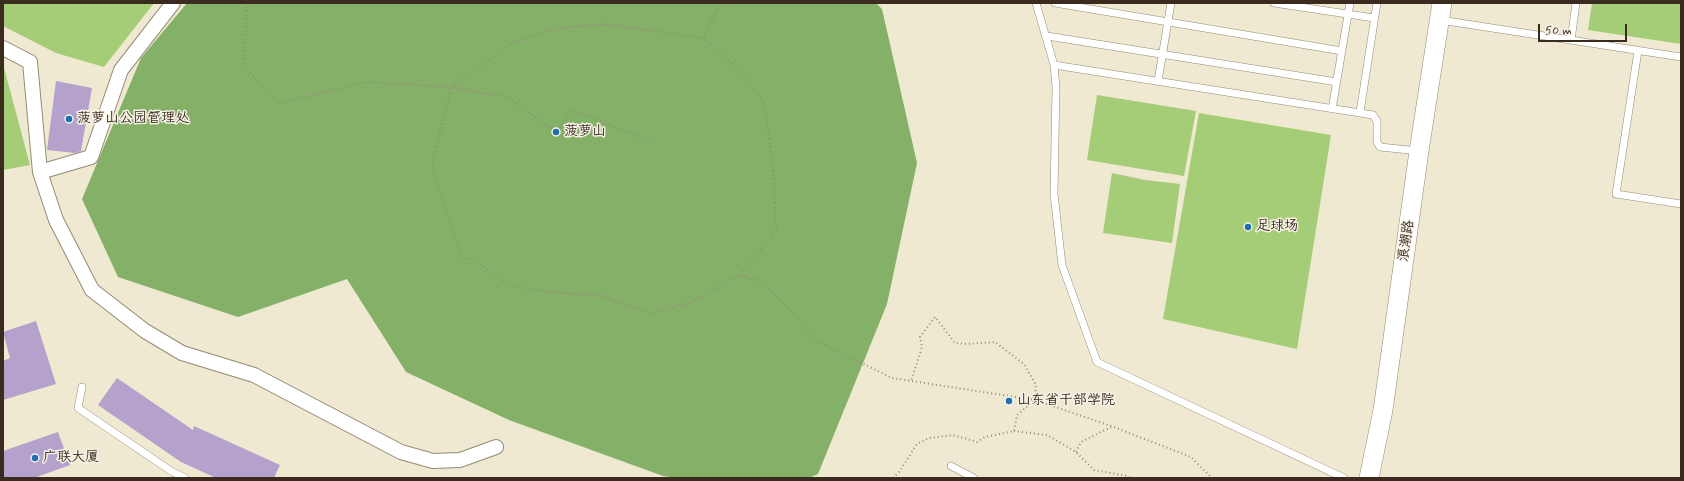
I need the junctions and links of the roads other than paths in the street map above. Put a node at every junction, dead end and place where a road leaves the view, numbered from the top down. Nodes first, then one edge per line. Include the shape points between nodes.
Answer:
1 (173, 3) edge
2 (1036, 3) edge
3 (1055, 3) edge
4 (1171, 3) edge
5 (1274, 3) edge
6 (1350, 3) edge
7 (1377, 3) edge
8 (1576, 3) edge
9 (1441, 11) edge
10 (1348, 14) junction
11 (1374, 18) junction
12 (1168, 22) junction
13 (1047, 36) junction
14 (1570, 40) junction
15 (3, 48) edge
16 (1342, 50) junction
17 (1638, 51) junction
18 (1163, 54) junction
19 (1681, 57) edge
20 (1054, 65) junction
21 (1158, 81) junction
22 (1337, 82) junction
23 (1332, 109) junction
24 (1360, 112) junction
25 (1419, 152) junction
26 (40, 172) junction
27 (1681, 204) edge
28 (82, 387) dead end
29 (496, 447) dead end
30 (951, 466) dead end
31 (185, 478) edge
32 (974, 478) edge
33 (1344, 478) edge
34 (1369, 478) edge

1 - 26 street via 121,70 91,157
2 - 13 lane
3 - 12 lane
4 - 12 lane
5 - 10 lane
6 - 10 lane
7 - 11 lane
8 - 14 lane
9 - 14 lane
9 - 25 main road, 浪潮路
10 - 11 lane
10 - 16 lane
11 - 24 lane
12 - 16 lane
12 - 18 lane
13 - 18 lane
13 - 20 lane
14 - 17 lane
15 - 26 street via 30,62
16 - 22 lane
17 - 19 lane
17 - 27 lane via 1616,194
18 - 21 lane
18 - 22 lane
20 - 21 lane
20 - 33 lane via 1054,194 1062,265 1097,362
21 - 23 lane
22 - 23 lane
23 - 24 lane
24 - 25 lane via 1373,115 1377,121 1377,142 1380,147
25 - 34 main road, 浪潮路 via 1383,410
26 - 29 street via 56,220 92,290 151,335 182,354 254,375 401,452 432,461 460,460
28 - 31 lane via 78,408
30 - 32 lane

